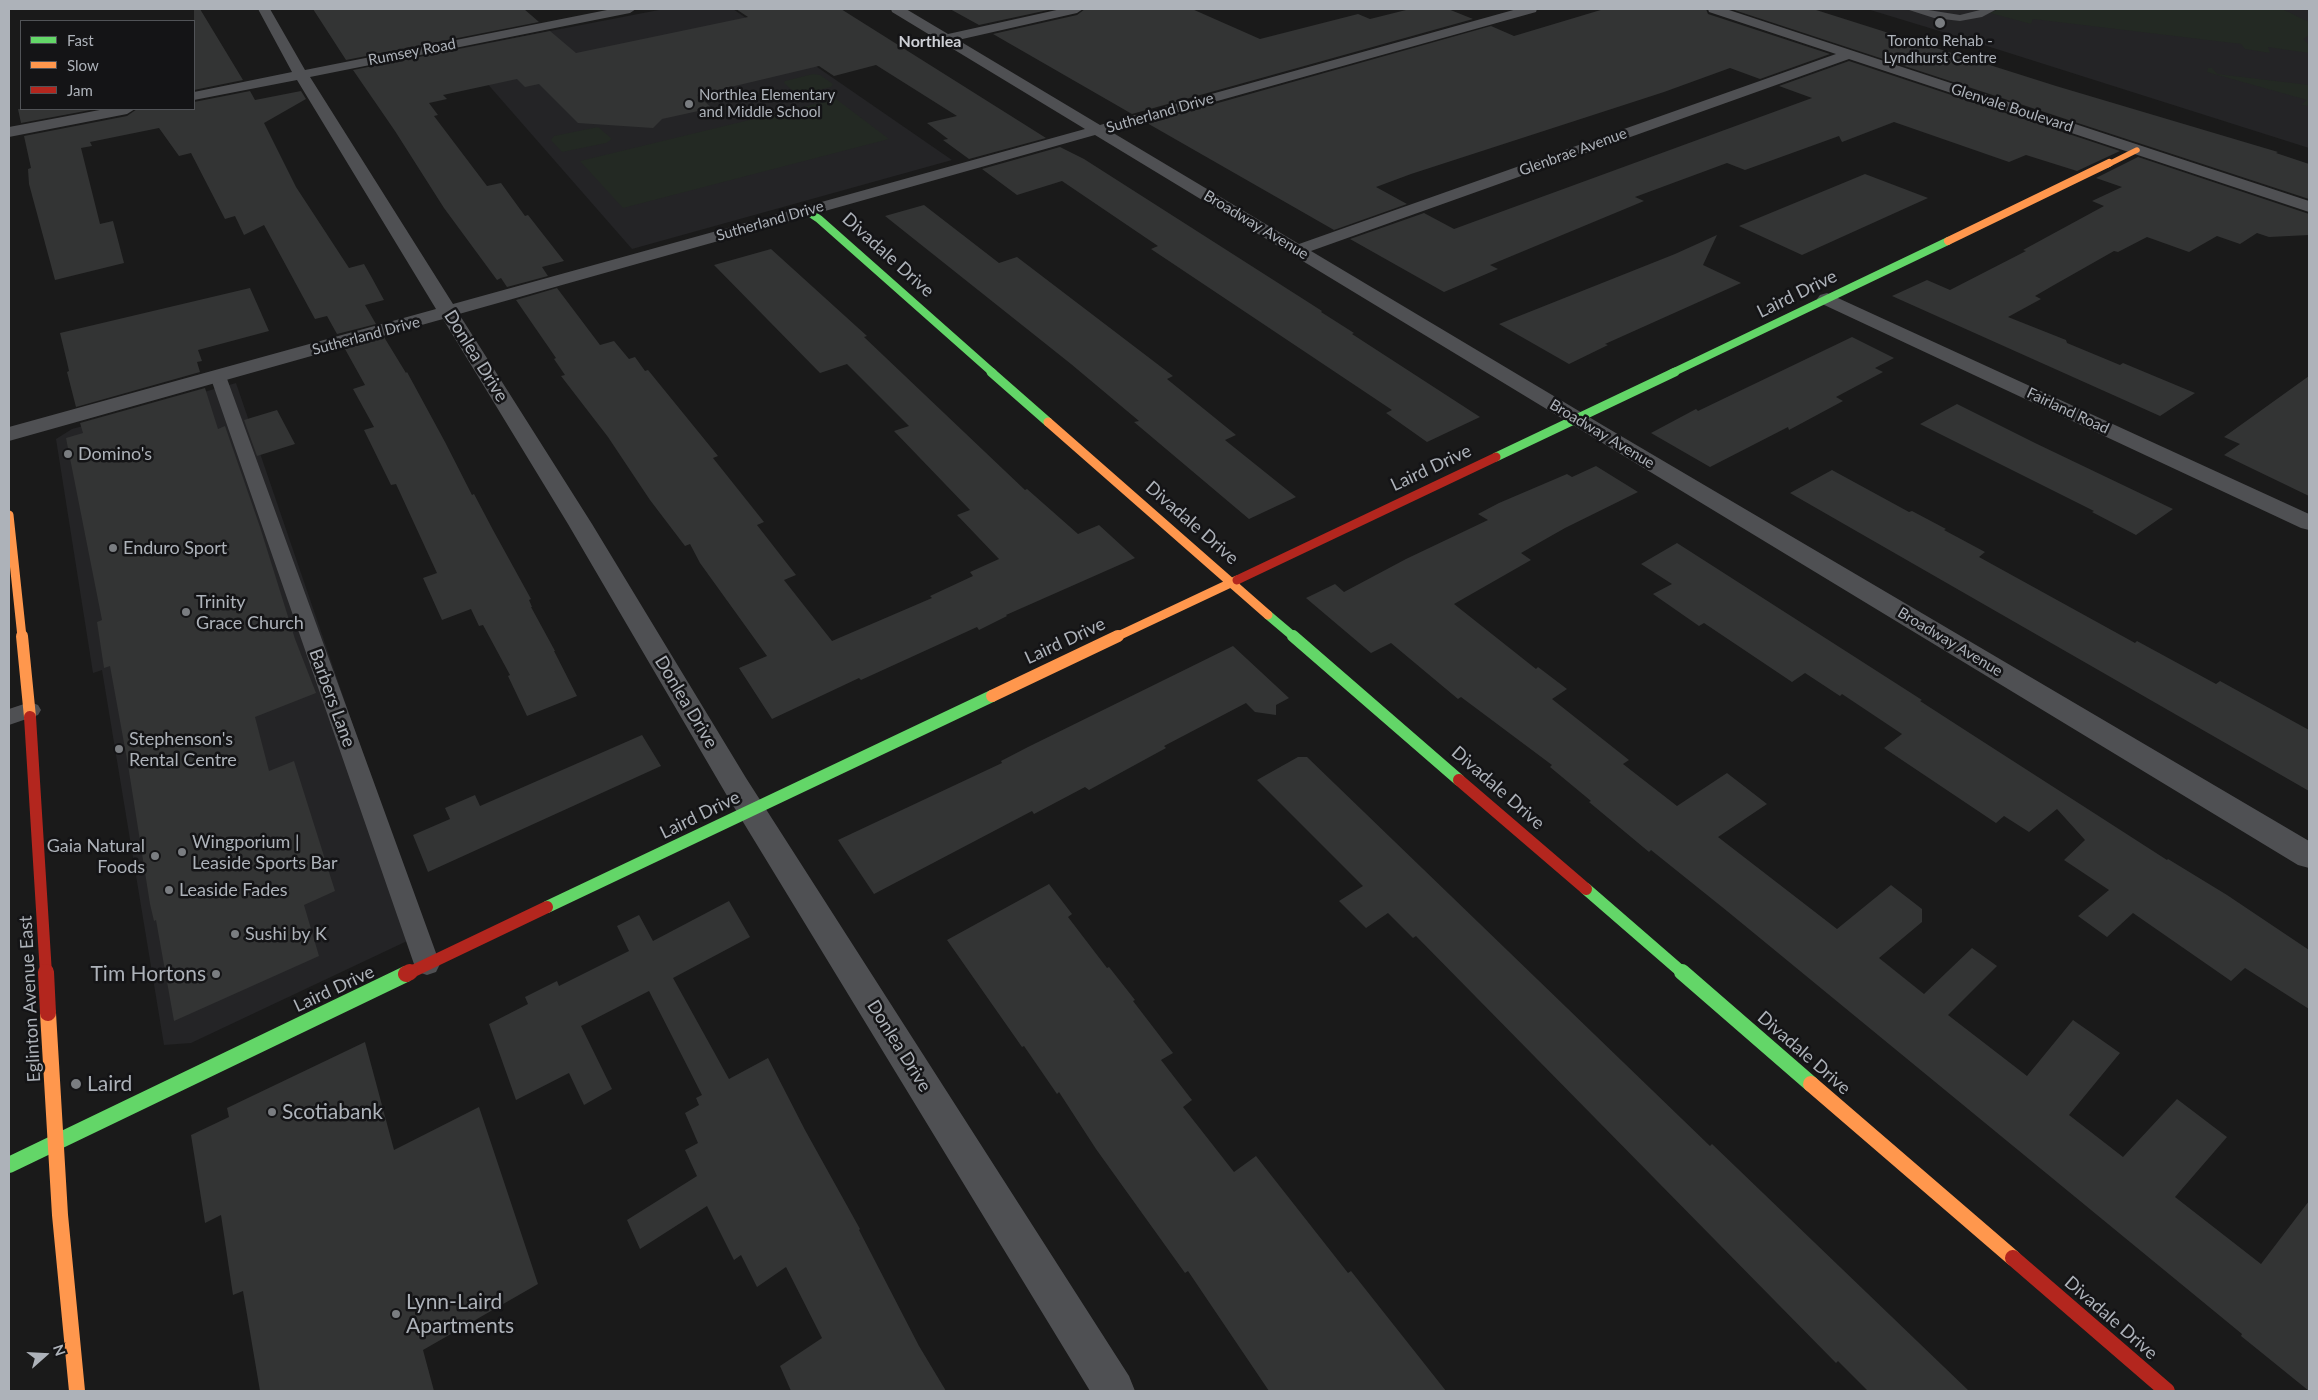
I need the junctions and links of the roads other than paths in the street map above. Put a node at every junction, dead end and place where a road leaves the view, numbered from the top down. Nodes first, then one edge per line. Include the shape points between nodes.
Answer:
1 (264, 9) edge
2 (630, 9) edge
3 (897, 9) edge
4 (1077, 9) edge
5 (1531, 9) edge
6 (1714, 9) edge
7 (1911, 9) edge
8 (1992, 9) edge
9 (584, 13) edge
10 (948, 38) junction
11 (1849, 54) junction
12 (301, 74) junction
13 (195, 96) edge
14 (122, 110) edge
15 (1100, 130) junction
16 (9, 132) edge
17 (2137, 150) junction
18 (2309, 207) edge
19 (806, 211) junction
20 (1298, 250) junction
21 (1827, 299) junction
22 (449, 313) junction
23 (218, 376) junction
24 (1576, 419) junction
25 (9, 434) edge
26 (9, 515) edge
27 (2309, 523) edge
28 (10, 537) edge
29 (1230, 582) junction
30 (30, 710) junction
31 (9, 717) edge
32 (752, 810) junction
33 (2309, 856) edge
34 (427, 964) junction
35 (55, 1142) junction
36 (9, 1165) edge
37 (76, 1391) edge
38 (1114, 1391) edge
39 (2167, 1391) edge

1 - 12 street, Donlea Drive
2 - 9 street, Rumsey Road
3 - 10 street, Broadway Avenue
4 - 10 street
5 - 15 street, Sutherland Drive
6 - 11 street, Glenvale Boulevard
7 - 8 lane via 1960,18
9 - 12 street, Rumsey Road
10 - 15 street, Broadway Avenue
11 - 17 street, Glenvale Boulevard
11 - 20 street, Glenbrae Avenue
12 - 13 street, Rumsey Road
12 - 22 street, Donlea Drive
14 - 16 street
15 - 19 street, Sutherland Drive
15 - 20 street, Broadway Avenue
17 - 18 street, Glenvale Boulevard
17 - 21 street, Laird Drive
19 - 22 street, Sutherland Drive
19 - 29 street, Divadale Drive via 819,219
20 - 24 street, Broadway Avenue
21 - 24 street, Laird Drive
21 - 27 street, Fairland Road
22 - 23 street, Sutherland Drive
22 - 32 street, Donlea Drive
23 - 25 street, Sutherland Drive
23 - 34 lane, Barbers Lane
24 - 29 street, Laird Drive
24 - 33 street, Broadway Avenue
26 - 28 street, Eglinton Avenue East
28 - 30 street, Eglinton Avenue East
29 - 32 street, Laird Drive
29 - 39 street, Divadale Drive
30 - 31 lane
30 - 35 street, Eglinton Avenue East
32 - 34 street, Laird Drive
32 - 38 street, Donlea Drive
34 - 35 street, Laird Drive
35 - 36 street, Laird Drive
35 - 37 street, Eglinton Avenue East

